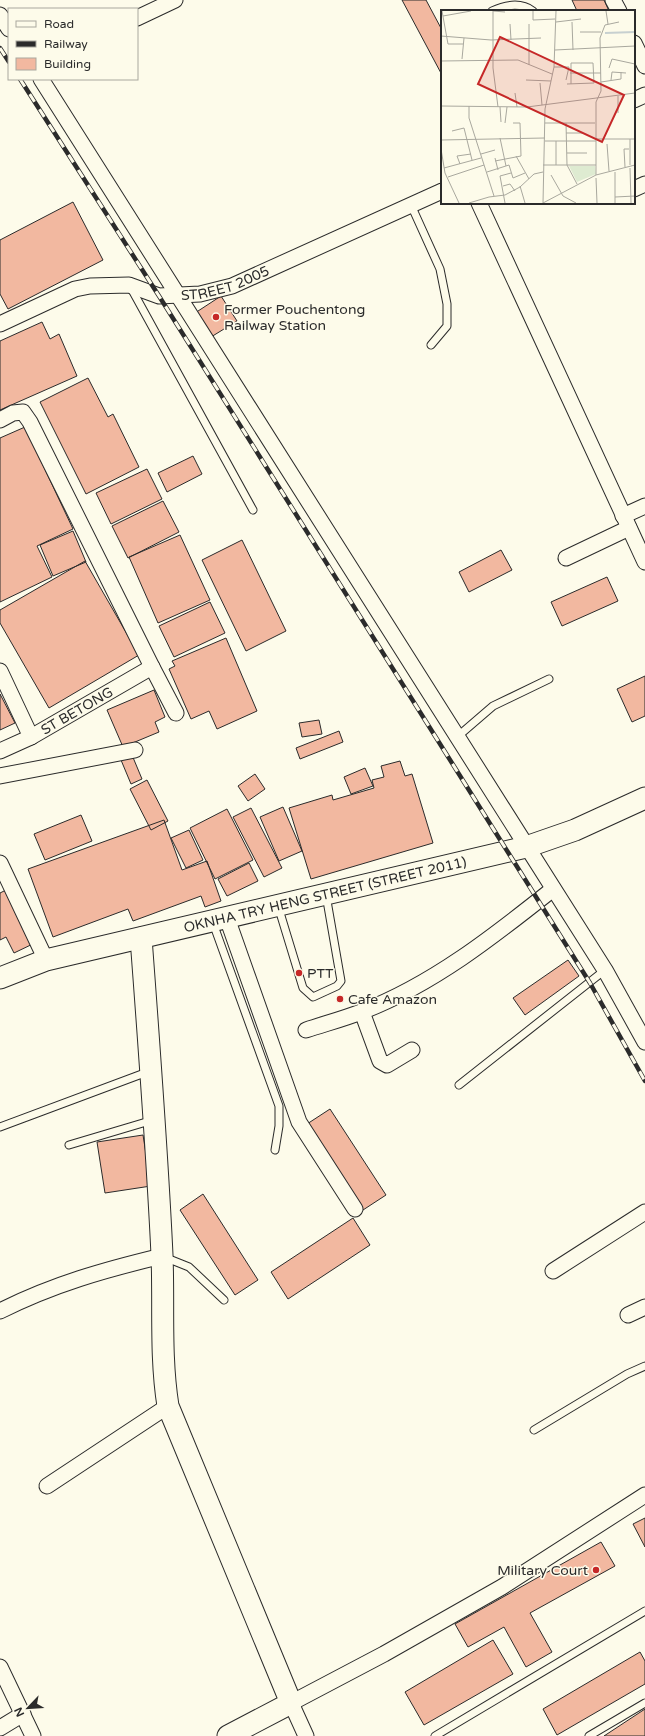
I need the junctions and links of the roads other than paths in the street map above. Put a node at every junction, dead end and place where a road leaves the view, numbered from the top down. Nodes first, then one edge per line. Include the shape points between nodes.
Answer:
1 (175, 0) edge
2 (613, 0) edge
3 (494, 10) edge
4 (532, 10) edge
5 (618, 10) edge
6 (0, 15) edge
7 (138, 18) edge
8 (8, 27) edge
9 (635, 45) edge
10 (645, 66) edge
11 (42, 80) edge
12 (645, 95) edge
13 (635, 100) edge
14 (645, 184) edge
15 (635, 189) edge
16 (441, 192) edge
17 (478, 204) edge
18 (411, 205) junction
19 (129, 285) junction
20 (177, 295) junction
21 (0, 324) edge
22 (432, 345) dead end
23 (0, 420) edge
24 (645, 506) edge
25 (253, 510) dead end
26 (626, 522) junction
27 (566, 558) dead end
28 (645, 562) edge
29 (152, 667) junction
30 (0, 671) edge
31 (549, 679) dead end
32 (176, 713) dead end
33 (31, 737) junction
34 (457, 737) junction
35 (135, 750) dead end
36 (0, 751) edge
37 (0, 776) edge
38 (645, 798) edge
39 (526, 847) junction
40 (0, 863) edge
41 (553, 889) junction
42 (326, 895) junction
43 (278, 906) junction
44 (220, 920) junction
45 (141, 938) junction
46 (46, 960) junction
47 (605, 970) junction
48 (0, 978) edge
49 (362, 1012) junction
50 (306, 1030) dead end
51 (645, 1042) edge
52 (412, 1050) dead end
53 (152, 1070) junction
54 (459, 1085) dead end
55 (154, 1120) junction
56 (0, 1127) edge
57 (69, 1145) dead end
58 (275, 1150) dead end
59 (355, 1208) dead end
60 (645, 1212) edge
61 (162, 1256) junction
62 (553, 1271) dead end
63 (224, 1300) dead end
64 (645, 1307) edge
65 (0, 1311) edge
66 (628, 1315) dead end
67 (645, 1366) edge
68 (168, 1406) junction
69 (534, 1430) dead end
70 (47, 1486) dead end
71 (645, 1495) edge
72 (645, 1611) edge
73 (0, 1666) edge
74 (291, 1703) junction
75 (645, 1704) edge
76 (23, 1714) junction
77 (0, 1728) edge
78 (33, 1736) edge
79 (228, 1736) edge
80 (306, 1736) edge
81 (435, 1736) edge
82 (589, 1736) edge

1 - 7 street
2 - 5 street
3 - 4 lane via 505,5 527,7
6 - 8 street
9 - 10 street
11 - 20 street
12 - 13 street
14 - 15 street
16 - 18 street, STREET 2005
17 - 26 street
18 - 20 street, STREET 2005 via 232,286 200,294
18 - 22 lane via 440,269 447,304 447,326
19 - 20 street, STREET 2005 via 159,296
19 - 21 street, STREET 2005 via 76,289
19 - 25 lane
20 - 34 street
23 - 29 street via 13,413 23,412 30,422
24 - 26 street
26 - 27 street
26 - 28 street
29 - 32 street
29 - 33 street, ST BETONG
30 - 33 street
31 - 34 lane via 493,706
33 - 36 street, ST BETONG
34 - 39 street
35 - 37 street
38 - 39 street, OKNHA TRY HENG STREET (STREET 2011) via 575,830
39 - 41 street
39 - 42 street, OKNHA TRY HENG STREET (STREET 2011)
40 - 46 street
41 - 47 street
41 - 49 street via 472,952 404,992
42 - 43 street, OKNHA TRY HENG STREET (STREET 2011)
42 - 43 lane via 341,981 337,986 313,997 303,988
43 - 44 street, OKNHA TRY HENG STREET (STREET 2011)
44 - 45 street, OKNHA TRY HENG STREET (STREET 2011)
44 - 58 lane via 279,1106
44 - 59 street via 299,1122
45 - 46 street, OKNHA TRY HENG STREET (STREET 2011)
45 - 53 street
46 - 48 street, OKNHA TRY HENG STREET (STREET 2011)
47 - 51 street
47 - 54 lane
49 - 50 street
49 - 52 street via 380,1061 387,1065
53 - 55 street
53 - 56 lane
55 - 57 lane
55 - 61 street
60 - 62 street
61 - 63 lane via 190,1267
61 - 65 street via 99,1271 30,1296
61 - 68 street via 164,1381
64 - 66 street
67 - 69 lane via 627,1374
68 - 70 street
68 - 74 street
71 - 74 street via 502,1587
72 - 81 lane
73 - 76 street
74 - 79 street
74 - 80 street
75 - 82 lane
76 - 77 street
76 - 78 street

